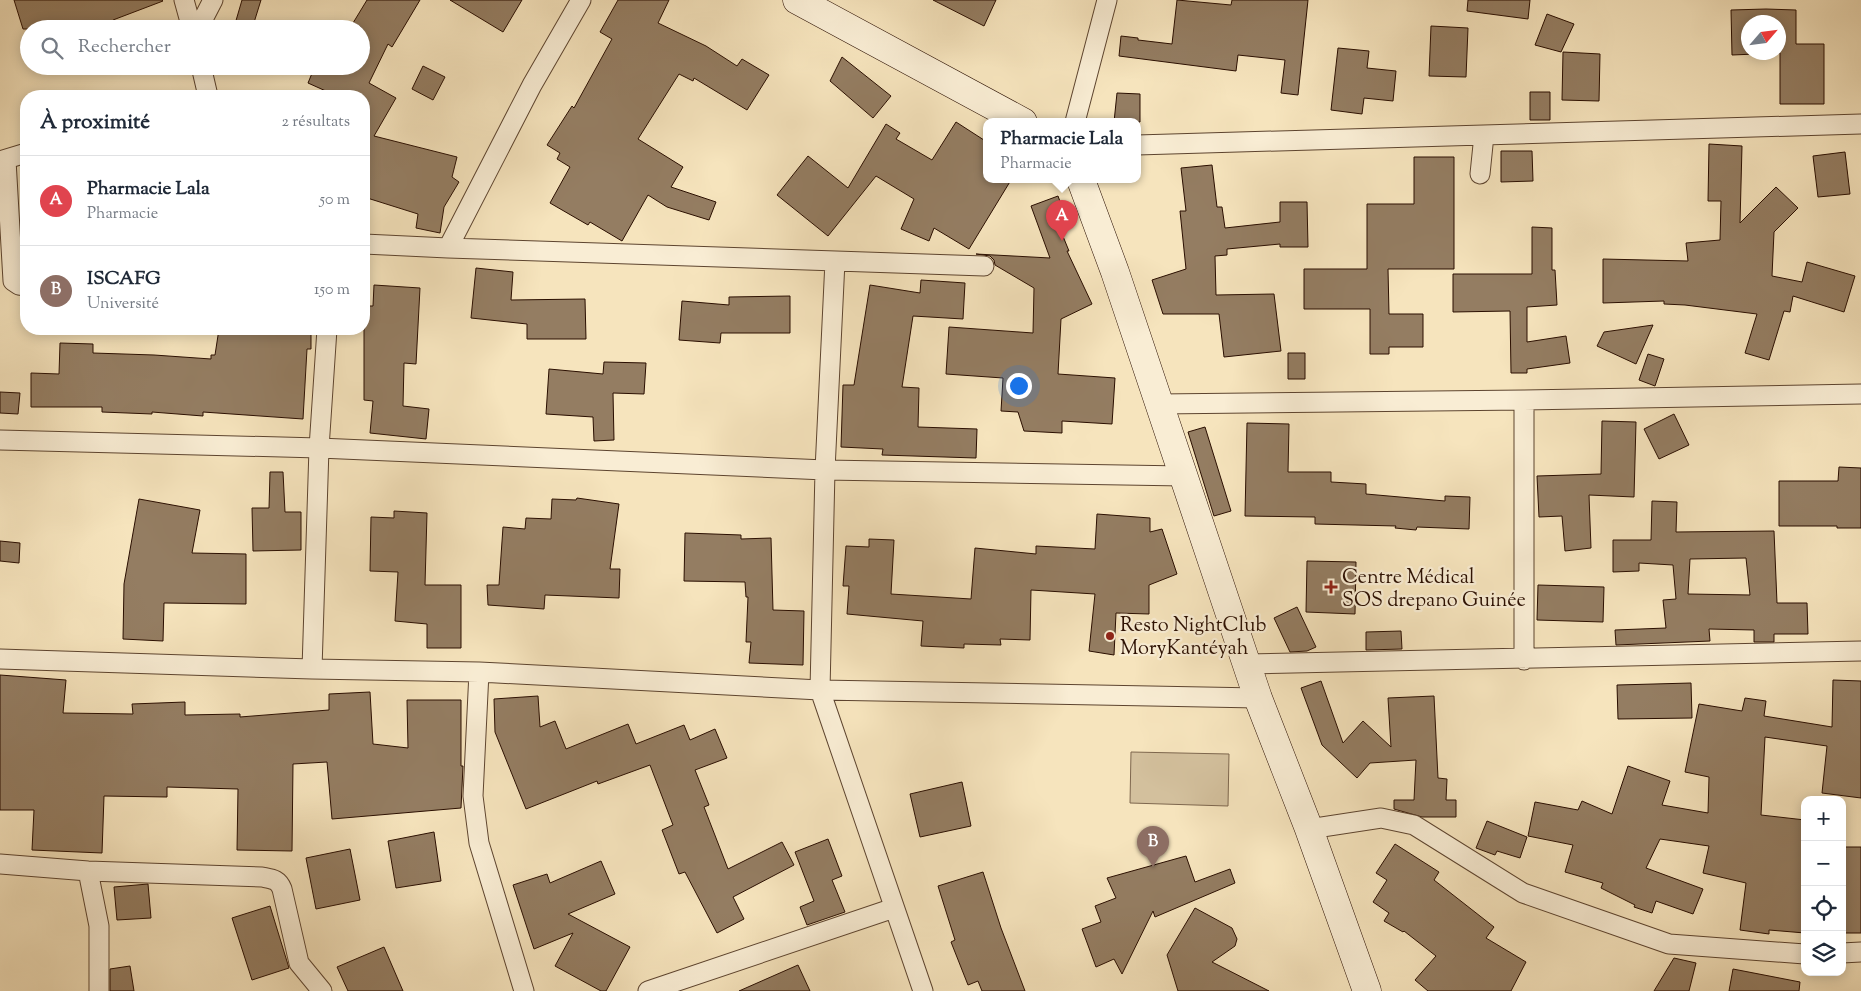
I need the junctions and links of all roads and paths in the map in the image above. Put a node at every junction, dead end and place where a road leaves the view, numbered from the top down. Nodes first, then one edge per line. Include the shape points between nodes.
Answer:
1 (184, 0) edge
2 (214, 0) edge
3 (581, 0) edge
4 (797, 0) edge
5 (1107, 0) edge
6 (190, 20) edge
7 (203, 20) edge
8 (202, 75) edge
9 (204, 90) edge
10 (1017, 118) edge
11 (1076, 118) edge
12 (1861, 124) edge
13 (1484, 135) junction
14 (1141, 145) edge
15 (20, 155) edge
16 (3, 160) edge
17 (1480, 174) dead end
18 (1082, 183) edge
19 (370, 244) edge
20 (448, 248) junction
21 (835, 261) junction
22 (984, 266) dead end
23 (20, 284) edge
24 (327, 335) edge
25 (1861, 394) edge
26 (1524, 400) junction
27 (1159, 404) junction
28 (0, 440) edge
29 (319, 448) junction
30 (825, 470) junction
31 (1184, 476) junction
32 (1861, 651) edge
33 (0, 659) edge
34 (1524, 660) junction
35 (1246, 664) junction
36 (312, 669) junction
37 (479, 672) junction
38 (820, 690) junction
39 (1258, 698) junction
40 (1310, 829) junction
41 (0, 864) edge
42 (88, 871) junction
43 (894, 908) junction
44 (1861, 952) edge
45 (1846, 953) edge
46 (1801, 954) edge
47 (99, 991) edge
48 (322, 991) edge
49 (524, 991) edge
50 (648, 991) edge
51 (923, 991) edge
52 (1368, 991) edge

1 - 6 street
2 - 7 street
3 - 20 street via 532,85
4 - 10 street
5 - 11 street
8 - 9 street
12 - 13 street
13 - 14 street
13 - 17 street
15 - 16 street
16 - 23 street via 13,281
18 - 27 street
19 - 20 street
20 - 21 street
21 - 22 street
21 - 30 street
24 - 29 street
25 - 26 street
26 - 27 street
26 - 34 street
27 - 31 street
28 - 29 street
29 - 30 street
29 - 36 street
30 - 31 street
30 - 38 street
31 - 35 street
32 - 34 street
33 - 36 street
34 - 35 street
35 - 39 street
36 - 37 street
37 - 38 street
37 - 49 street via 473,796 479,843
38 - 39 street
38 - 43 street
39 - 40 street
40 - 46 street via 1381,818 1414,825 1523,893 1669,944
40 - 52 street
41 - 42 street
42 - 47 street via 99,926
42 - 48 street via 274,879 282,889 299,963
43 - 50 street
43 - 51 street
44 - 45 street

